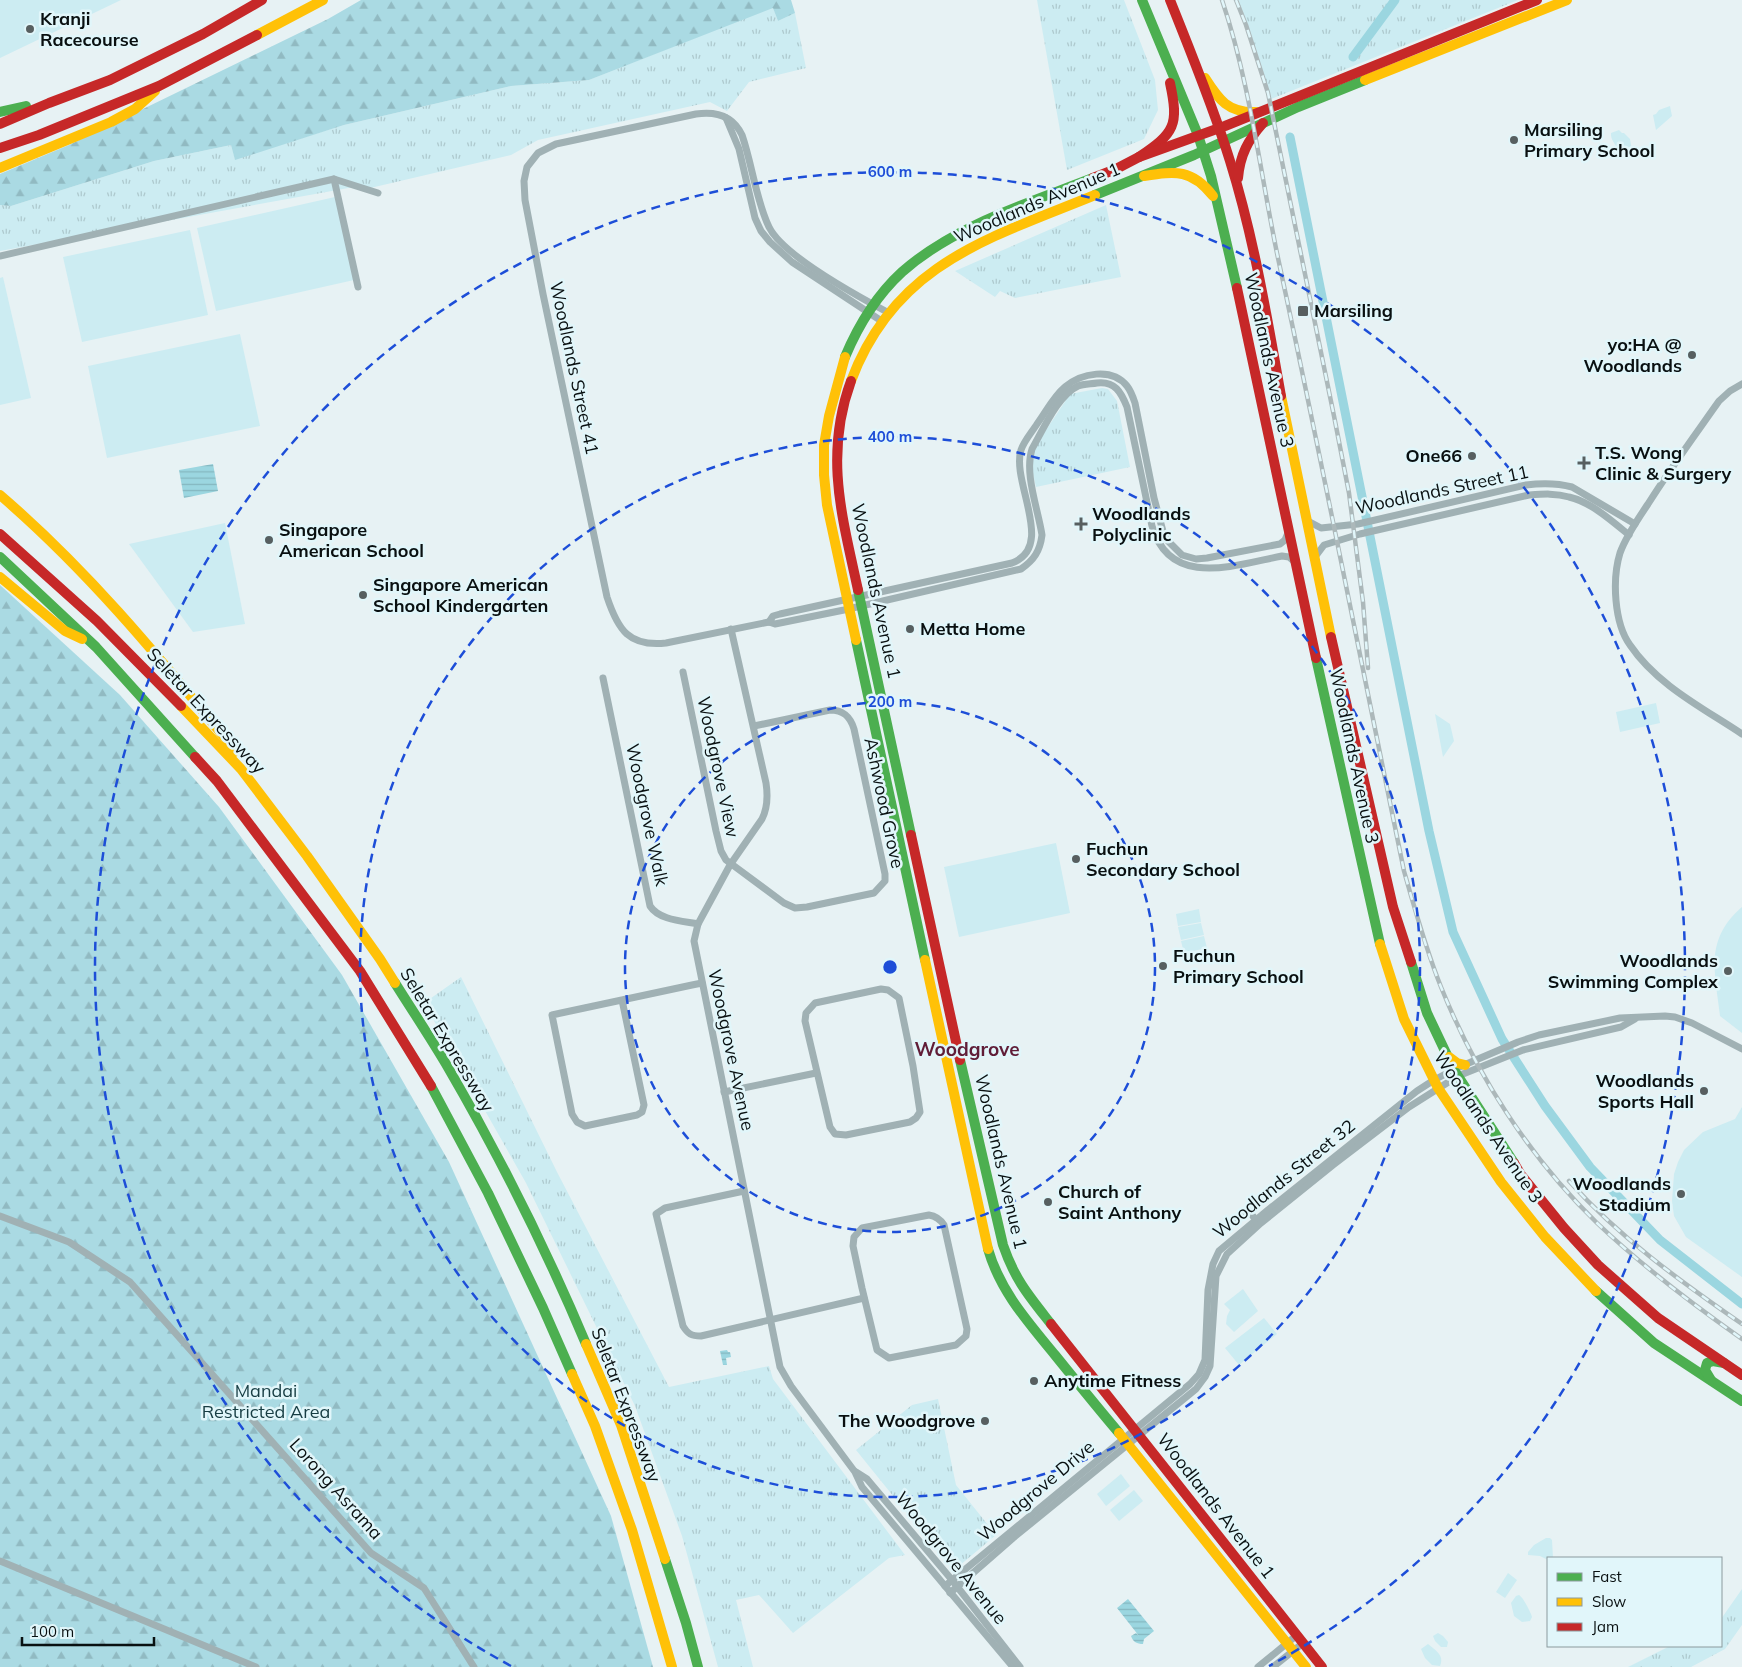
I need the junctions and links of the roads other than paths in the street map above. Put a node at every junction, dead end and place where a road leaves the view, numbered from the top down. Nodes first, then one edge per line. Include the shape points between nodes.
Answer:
1 (262, 0) edge
2 (323, 0) edge
3 (1142, 0) edge
4 (1170, 0) edge
5 (1537, 0) edge
6 (1567, 0) edge
7 (1162, 50) junction
8 (1191, 53) junction
9 (159, 86) junction
10 (49, 103) junction
11 (0, 112) edge
12 (1256, 112) junction
13 (1264, 123) junction
14 (0, 124) edge
15 (1219, 128) junction
16 (1198, 136) junction
17 (1224, 141) junction
18 (0, 148) edge
19 (1203, 151) junction
20 (1139, 157) junction
21 (0, 168) edge
22 (1144, 176) junction
23 (334, 179) junction
24 (1238, 186) junction
25 (378, 193) dead end
26 (1217, 202) junction
27 (0, 256) edge
28 (358, 287) dead end
29 (872, 310) junction
30 (886, 318) junction
31 (1742, 384) edge
32 (0, 494) edge
33 (1306, 520) junction
34 (1635, 524) junction
35 (1289, 531) junction
36 (0, 534) edge
37 (1629, 535) junction
38 (0, 557) edge
39 (1315, 557) junction
40 (1295, 562) junction
41 (0, 577) edge
42 (861, 601) junction
43 (848, 604) junction
44 (731, 629) junction
45 (96, 647) junction
46 (683, 672) dead end
47 (603, 678) dead end
48 (754, 726) junction
49 (1742, 734) edge
50 (241, 769) junction
51 (730, 865) junction
52 (698, 924) junction
53 (702, 983) junction
54 (622, 1000) junction
55 (1636, 1018) junction
56 (1742, 1049) edge
57 (1447, 1056) junction
58 (1465, 1065) junction
59 (816, 1072) junction
60 (1456, 1073) junction
61 (1436, 1084) junction
62 (724, 1092) junction
63 (744, 1191) junction
64 (0, 1216) edge
65 (1236, 1220) dead end
66 (1256, 1220) junction
67 (864, 1298) junction
68 (771, 1321) junction
69 (1724, 1364) junction
70 (1742, 1375) edge
71 (1712, 1381) junction
72 (1742, 1401) edge
73 (1137, 1431) junction
74 (1125, 1441) junction
75 (855, 1472) junction
76 (1011, 1535) junction
77 (0, 1561) edge
78 (952, 1580) junction
79 (945, 1586) junction
80 (957, 1587) junction
81 (950, 1593) junction
82 (1300, 1639) junction
83 (1290, 1647) junction
84 (256, 1667) edge
85 (474, 1667) edge
86 (671, 1667) edge
87 (698, 1667) edge
88 (1013, 1667) edge
89 (1020, 1667) edge
90 (1258, 1667) edge
91 (1273, 1667) edge
92 (1306, 1667) edge
93 (1322, 1667) edge

1 - 10 main road via 203,34 110,80
2 - 9 main road
3 - 7 main road, Woodlands Avenue 3
4 - 8 main road, Woodlands Avenue 3
5 - 12 main road, Woodlands Avenue 1
6 - 13 main road, Woodlands Avenue 1
7 - 16 main road, Woodlands Avenue 3
7 - 20 main road via 1174,97 1174,123 1166,138
8 - 12 main road via 1208,83 1227,106 1238,112
8 - 15 main road, Woodlands Avenue 3
9 - 18 main road
9 - 21 main road via 148,99 127,114
10 - 11 main road
10 - 14 main road
12 - 15 main road, Woodlands Avenue 1
13 - 17 main road, Woodlands Avenue 1
13 - 24 main road via 1248,139 1243,150
15 - 16 main road, Woodlands Avenue 1
15 - 17 main road, Woodlands Avenue 3
16 - 19 main road, Woodlands Avenue 3
16 - 20 main road, Woodlands Avenue 1
17 - 19 main road, Woodlands Avenue 1
17 - 24 main road, Woodlands Avenue 3
19 - 22 main road, Woodlands Avenue 1
19 - 26 main road, Woodlands Avenue 3
20 - 29 main road, Woodlands Avenue 1 via 954,236 900,274
22 - 26 main road via 1176,172 1192,175 1203,182
22 - 30 main road, Woodlands Avenue 1 via 970,247 924,278
23 - 25 street
23 - 27 street
23 - 28 street
24 - 33 main road, Woodlands Avenue 3
26 - 35 main road, Woodlands Avenue 3
29 - 30 street, Woodlands Street 41
29 - 43 main road, Woodlands Avenue 1 via 844,358 824,443 824,492
29 - 44 street, Woodlands Street 41 via 799,259 774,236 766,221 739,128 714,113 556,144 538,153 527,167 525,200 607,597 616,620 634,640 649,644
30 - 42 main road, Woodlands Avenue 1 via 860,358 851,379 837,436 836,482
31 - 34 street via 1719,401
32 - 50 main road via 70,558 129,622 225,738
33 - 34 street, Woodlands Street 11 via 1321,528 1358,524 1526,485 1562,484
33 - 39 main road, Woodlands Avenue 3
34 - 37 street
35 - 40 main road, Woodlands Avenue 3
35 - 42 street via 1280,544 1207,558 1182,555 1168,541 1160,522 1132,394 1114,376 1089,375 1074,380 1057,395 1022,449 1020,467 1032,534 1027,553 1012,563
36 - 50 main road, Seletar Expressway via 97,622
37 - 39 street, Woodlands Street 11 via 1590,506 1570,497 1530,495 1360,534 1324,545
37 - 49 street via 1615,578 1620,622 1629,645 1658,677
38 - 45 main road, Seletar Expressway
39 - 57 main road, Woodlands Avenue 3 via 1393,907 1427,1013
40 - 42 street via 1282,556 1206,569 1184,564 1163,549 1152,526 1122,393 1115,385 1100,382 1070,390 1029,456 1042,535 1034,558 1021,570
40 - 61 main road, Woodlands Avenue 3 via 1384,958 1404,1019
41 - 45 main road via 65,631
42 - 43 street, Woodlands Street 41
42 - 73 main road, Woodlands Avenue 1 via 945,994 1003,1245 1021,1286
43 - 44 street, Woodlands Street 41 via 773,616 768,622
43 - 74 main road, Woodlands Avenue 1 via 995,1272 1030,1325
44 - 48 street, Woodgrove Avenue
45 - 86 main road, Seletar Expressway via 217,781 264,841 360,971 430,1084 488,1193 595,1426 632,1530
46 - 51 street, Woodgrove View via 721,851
47 - 52 street, Woodgrove Walk via 650,906 660,916
48 - 51 street, Woodgrove Avenue via 768,792 766,811
48 - 51 street, Ashwood Grove via 830,710 848,716 856,738 884,881 874,893 795,908
50 - 87 main road, Seletar Expressway via 380,959 446,1065 508,1179 567,1300 621,1426
51 - 52 street, Woodgrove Avenue
52 - 53 street, Woodgrove Avenue via 694,941
53 - 54 street
53 - 62 street, Woodgrove Avenue
54 - 54 street via 644,1105 642,1112 585,1126 572,1114 552,1015
55 - 56 street via 1675,1017
55 - 58 street via 1620,1018 1539,1035
55 - 60 street via 1621,1027 1521,1050
57 - 58 main road
57 - 60 main road, Woodlands Avenue 3
58 - 60 street
59 - 59 street via 805,1021 810,1007 815,1003 888,990 899,998 920,1112 910,1122 846,1135 835,1134 830,1127
59 - 62 street
60 - 61 street, Woodlands Street 32
60 - 69 main road, Woodlands Avenue 3 via 1520,1175 1564,1228 1603,1270 1658,1318
61 - 66 street, Woodlands Street 32 via 1417,1091
61 - 71 main road, Woodlands Avenue 3 via 1501,1182 1545,1237 1597,1292 1654,1343
61 - 73 street, Woodlands Street 32 via 1261,1223 1227,1254 1216,1276 1210,1366 1205,1378 1196,1389
62 - 63 street, Woodgrove Avenue
63 - 68 street, Woodgrove Avenue
63 - 68 street via 664,1208 656,1214 683,1326 688,1333 701,1336
64 - 85 street, Lorong Asrama via 69,1242 130,1282 371,1553 424,1588
65 - 66 street via 1248,1210
66 - 73 street, Woodlands Street 32 via 1219,1251 1213,1264 1208,1290 1205,1360 1199,1374
67 - 67 street via 853,1246 857,1233 862,1228 928,1215 940,1220 944,1226 966,1336 956,1346 889,1358 877,1350
67 - 68 street
68 - 75 street, Woodgrove Avenue via 780,1367
69 - 70 main road, Woodlands Avenue 3
69 - 71 main road via 1707,1363 1705,1370
71 - 72 main road, Woodlands Avenue 3
73 - 74 street, Woodlands Street 32
73 - 82 main road, Woodlands Avenue 1
74 - 76 street, Woodgrove Drive
74 - 83 main road, Woodlands Avenue 1
75 - 78 street, Woodgrove Avenue via 867,1479
75 - 79 street, Woodgrove Avenue via 862,1486
76 - 78 street, Woodgrove Drive
76 - 80 street, Woodgrove Drive
77 - 84 street
78 - 79 street, Woodgrove Drive
78 - 80 street, Woodgrove Avenue
79 - 81 street, Woodgrove Avenue
80 - 81 street, Woodgrove Drive
80 - 89 street, Woodgrove Avenue
81 - 88 street, Woodgrove Avenue
82 - 83 street
82 - 93 main road, Woodlands Avenue 1
83 - 90 street
83 - 91 street
83 - 92 main road, Woodlands Avenue 1

